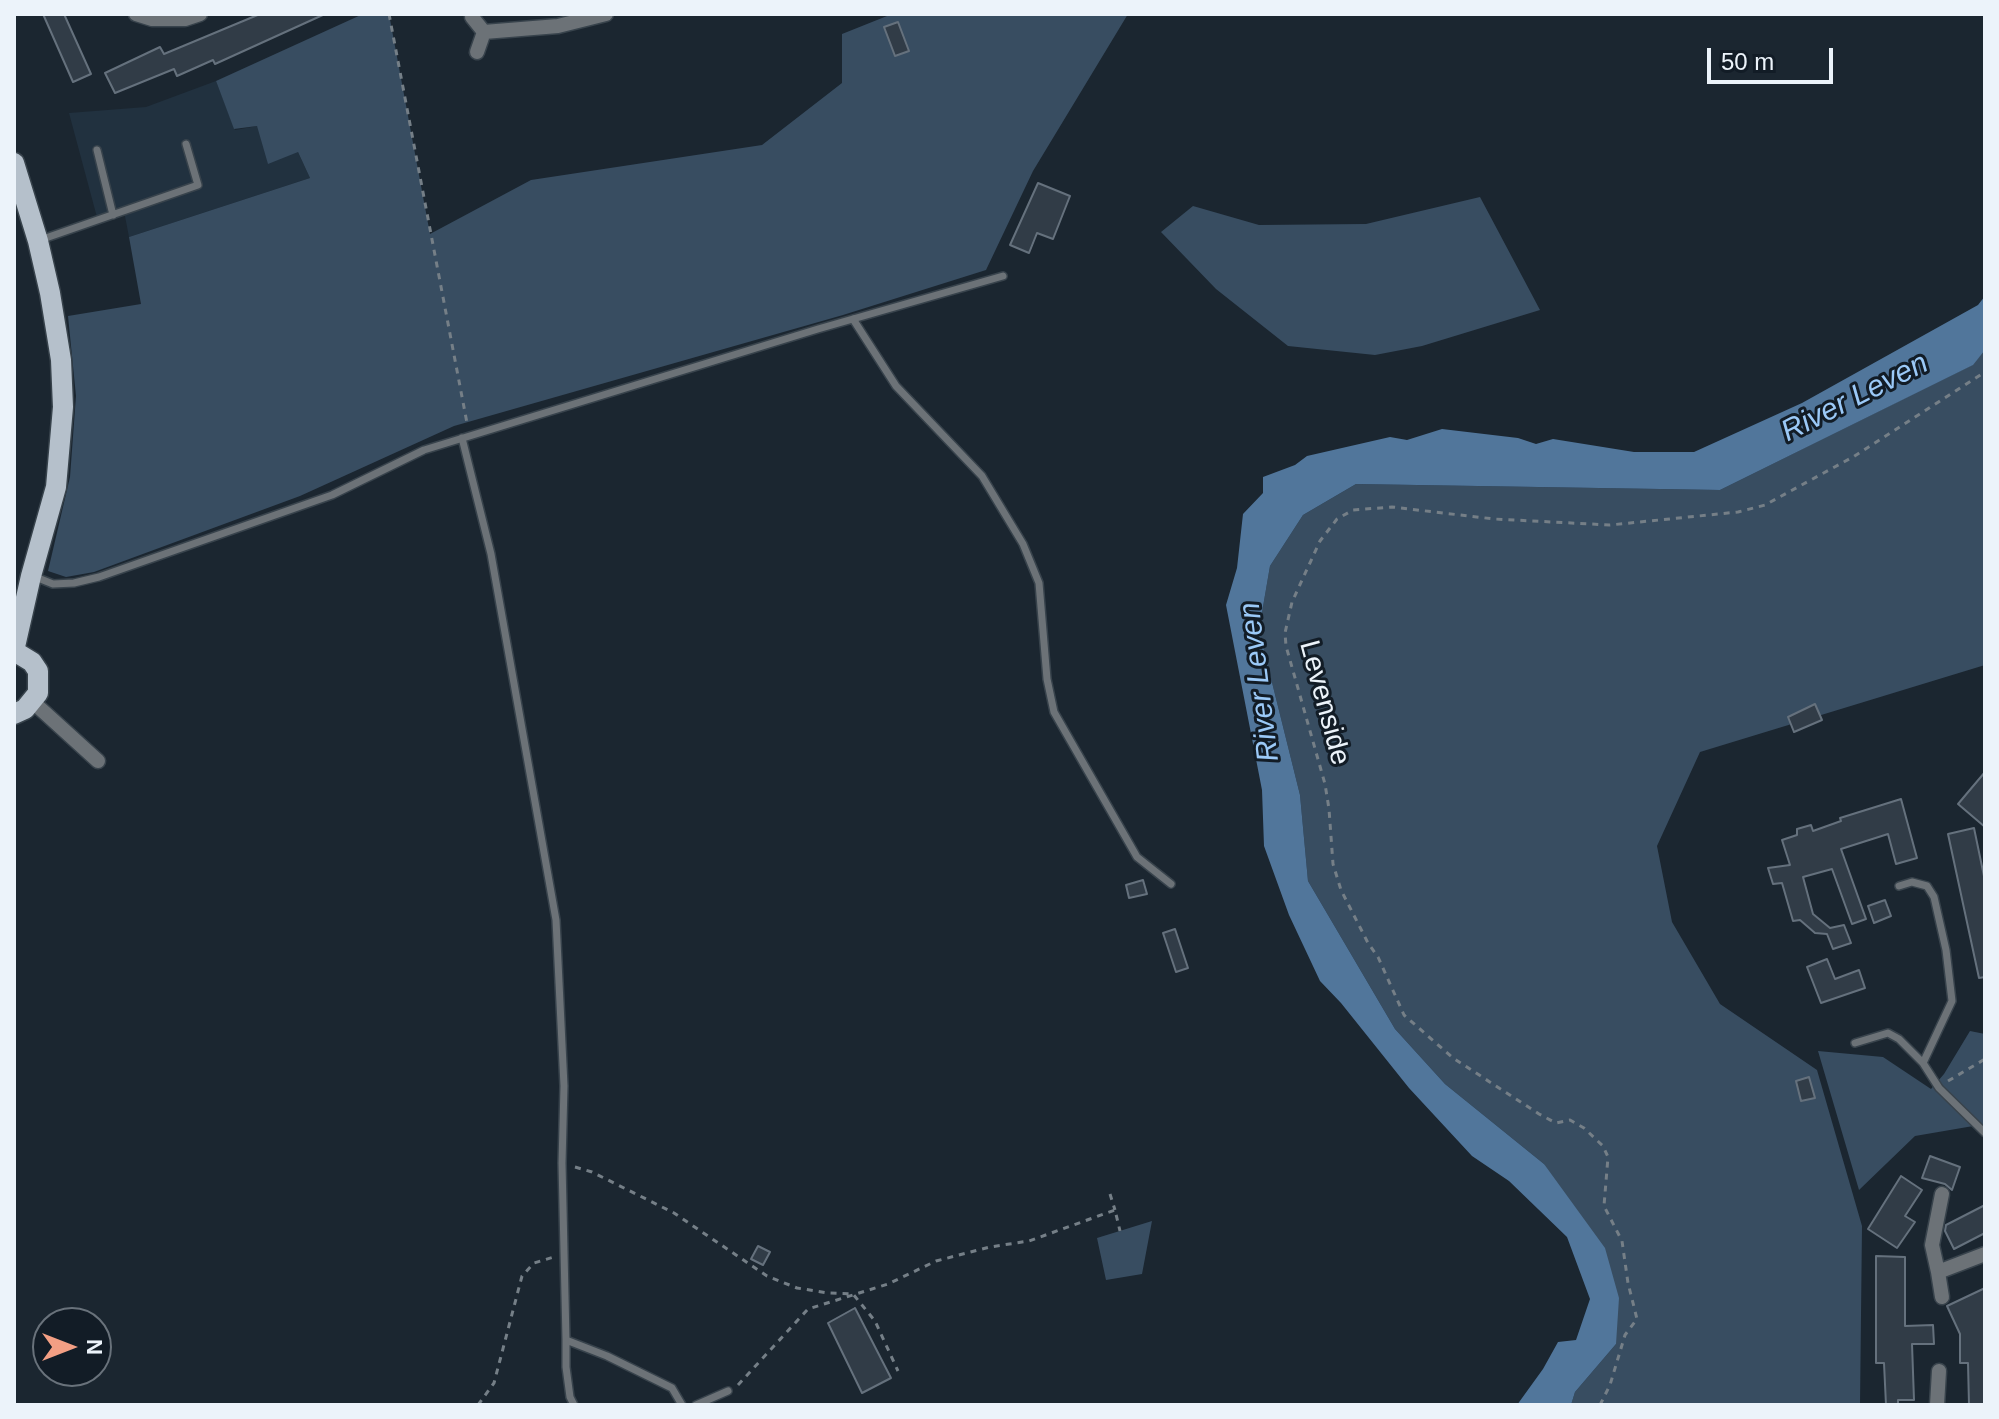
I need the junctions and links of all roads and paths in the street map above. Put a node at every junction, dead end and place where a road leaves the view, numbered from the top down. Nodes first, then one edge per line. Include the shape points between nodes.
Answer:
1 (136, 14) edge
2 (200, 14) edge
3 (389, 14) edge
4 (606, 14) edge
5 (472, 17) dead end
6 (484, 32) junction
7 (477, 52) dead end
8 (186, 144) dead end
9 (97, 150) dead end
10 (14, 163) edge
11 (113, 215) junction
12 (38, 241) junction
13 (1003, 276) dead end
14 (853, 319) junction
15 (1985, 372) edge
16 (466, 437) junction
17 (31, 576) junction
18 (33, 702) junction
19 (14, 714) edge
20 (98, 761) dead end
21 (1171, 884) dead end
22 (1899, 886) dead end
23 (1855, 1043) dead end
24 (1985, 1059) edge
25 (1923, 1063) junction
26 (1939, 1088) junction
27 (1985, 1133) edge
28 (562, 1163) junction
29 (1110, 1194) dead end
30 (1942, 1194) dead end
31 (1115, 1210) junction
32 (1120, 1231) dead end
33 (564, 1254) junction
34 (1985, 1254) edge
35 (1938, 1272) junction
36 (853, 1294) junction
37 (1942, 1297) dead end
38 (566, 1340) junction
39 (898, 1371) dead end
40 (1939, 1371) dead end
41 (728, 1391) joint
42 (478, 1405) edge
43 (574, 1405) edge
44 (682, 1405) edge
45 (696, 1405) edge
46 (1600, 1405) edge
47 (1937, 1405) edge

1 - 2 street via 152,19
3 - 16 path
4 - 6 street via 558,26
5 - 6 street
6 - 7 street
8 - 11 lane via 198,185
9 - 11 lane
10 - 12 main road
11 - 12 lane
12 - 17 main road via 61,360 63,407 56,487
13 - 14 lane
14 - 16 lane
14 - 21 lane via 896,386 982,476 1023,544 1039,583 1054,712 1137,857
15 - 46 path, Levenside via 1853,457 1765,505 1738,512 1610,525 1392,507 1353,510 1337,519 1320,541 1292,602 1286,646 1325,784 1333,864 1404,1015 1453,1058 1539,1114 1584,1128 1608,1157 1604,1206 1622,1241 1637,1319 1625,1335
16 - 17 lane via 424,450 332,495 99,577 53,584
16 - 28 lane via 556,920
17 - 18 main road via 14,651 38,671
18 - 19 main road
18 - 20 street
22 - 25 lane via 1927,886 1946,950 1952,1001
23 - 25 lane via 1888,1033
24 - 26 path
25 - 26 lane
26 - 27 lane
28 - 33 lane
28 - 36 path via 648,1199 767,1276 797,1288
29 - 31 path
30 - 35 street via 1932,1245
31 - 32 path
31 - 36 path via 1029,1241 936,1261
33 - 38 lane
33 - 42 path via 534,1263 522,1276 494,1383
34 - 35 street
35 - 37 street
36 - 39 path via 875,1321
36 - 41 path via 808,1309 744,1382
38 - 43 lane
38 - 44 lane via 672,1388
40 - 47 street
41 - 45 lane

